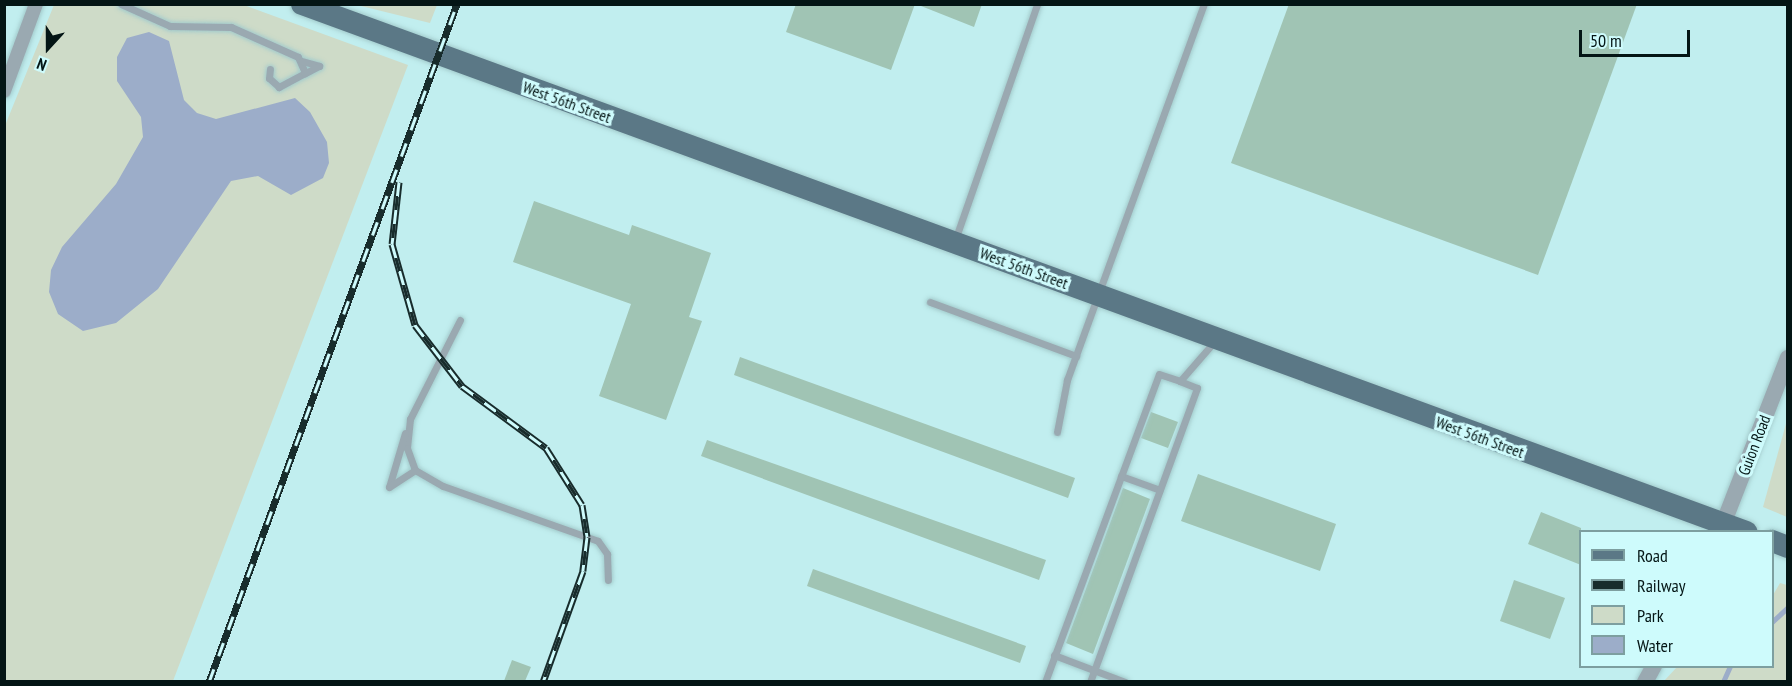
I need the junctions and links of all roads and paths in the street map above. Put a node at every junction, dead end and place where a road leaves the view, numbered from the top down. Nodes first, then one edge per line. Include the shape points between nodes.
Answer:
1 (36, 4) edge
2 (121, 4) edge
3 (302, 4) edge
4 (1037, 4) edge
5 (1204, 4) edge
6 (302, 61) junction
7 (270, 69) dead end
8 (305, 73) junction
9 (4, 90) edge
10 (955, 243) junction
11 (1098, 295) junction
12 (930, 302) dead end
13 (460, 320) dead end
14 (1215, 340) junction
15 (1076, 356) junction
16 (1788, 358) edge
17 (1179, 381) junction
18 (410, 419) junction
19 (1057, 432) dead end
20 (415, 470) junction
21 (1121, 476) junction
22 (1160, 489) junction
23 (1722, 527) edge
24 (1740, 530) edge
25 (1774, 541) edge
26 (1788, 547) edge
27 (608, 580) dead end
28 (1054, 655) junction
29 (1653, 668) edge
30 (1095, 670) junction
31 (1045, 681) edge
32 (1090, 681) edge
33 (1125, 681) edge
34 (1645, 681) edge

1 - 9 street
2 - 6 lane via 170,26 231,27
3 - 10 main road, West 56th Street
4 - 10 lane
5 - 11 lane
6 - 8 lane
6 - 8 lane via 319,66
7 - 8 lane via 269,78 279,87
10 - 11 main road, West 56th Street
11 - 14 main road, West 56th Street
11 - 15 lane
12 - 15 lane
13 - 18 lane
14 - 17 lane
14 - 23 main road, West 56th Street
15 - 19 lane
16 - 23 street, Guion Road
17 - 21 lane via 1159,374
17 - 22 lane via 1197,388
18 - 20 lane via 407,448
18 - 20 lane via 389,487
20 - 27 lane via 443,486 598,541 607,554
21 - 22 lane
21 - 28 lane
22 - 30 lane
23 - 24 main road, West 56th Street
25 - 26 main road
28 - 30 lane
28 - 31 lane
29 - 34 street
30 - 32 lane
30 - 33 lane

